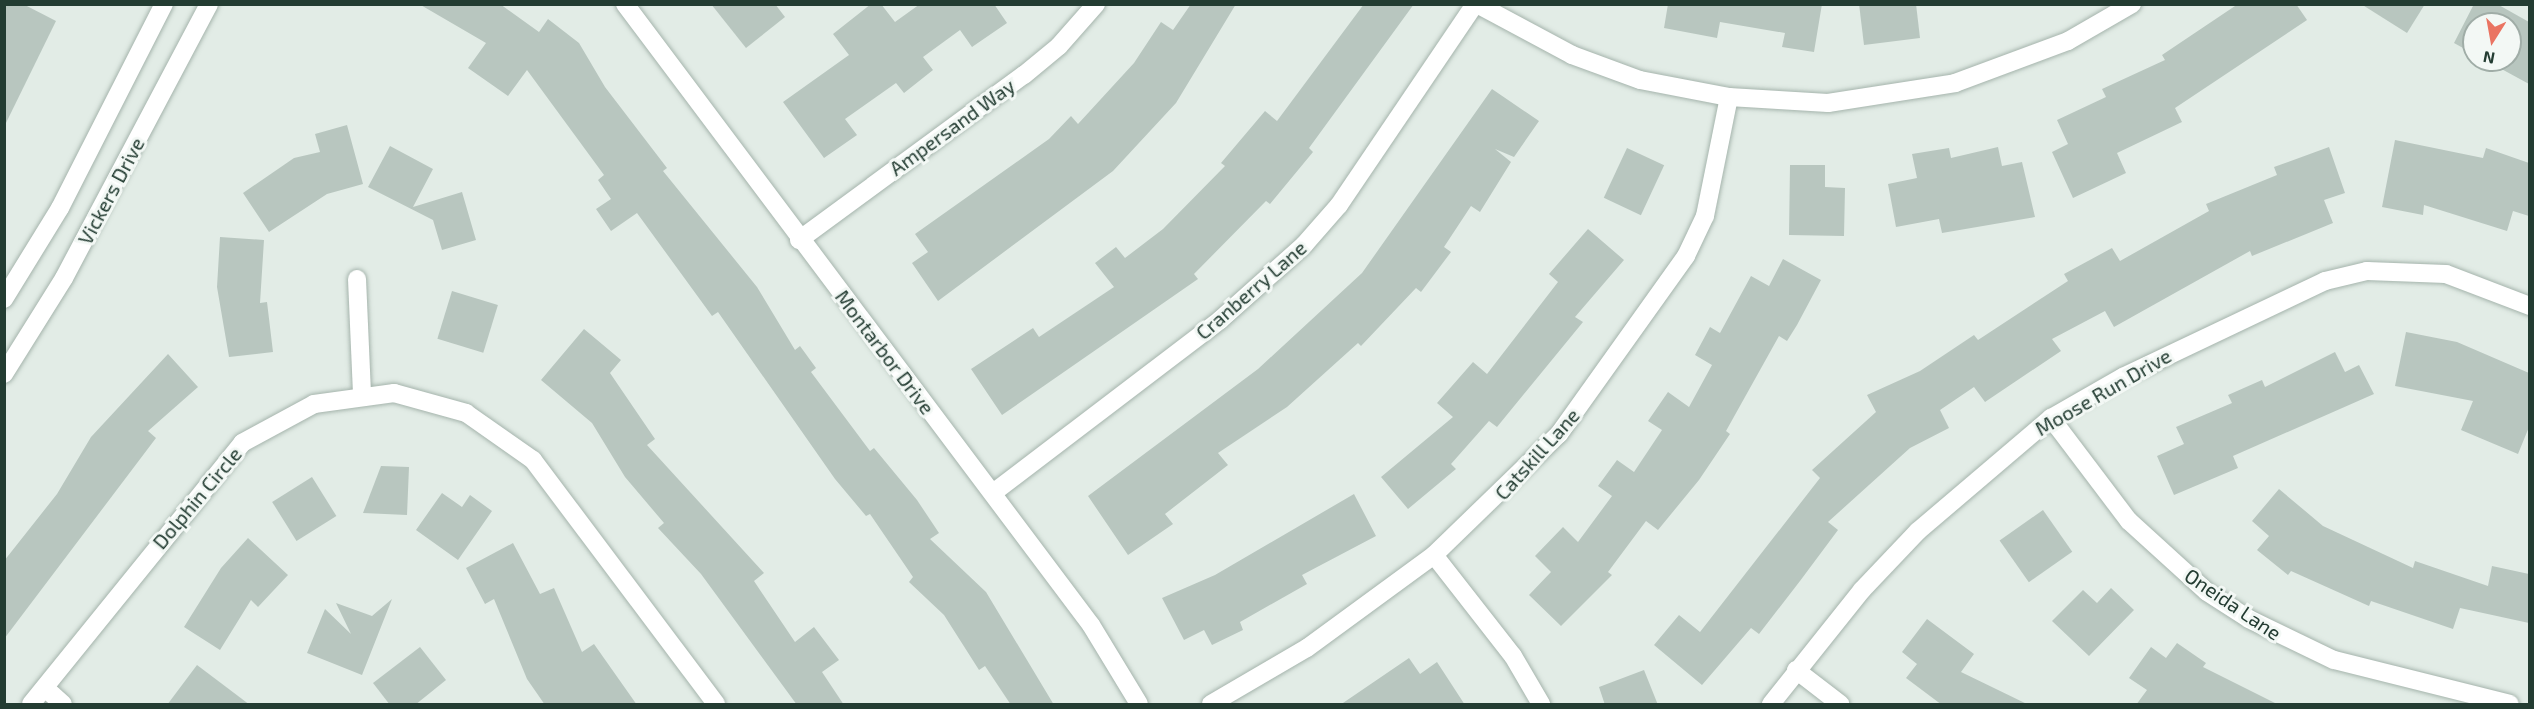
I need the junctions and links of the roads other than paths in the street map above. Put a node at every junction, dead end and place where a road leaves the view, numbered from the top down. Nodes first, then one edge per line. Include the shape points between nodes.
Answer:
1 (164, 4) edge
2 (209, 4) edge
3 (625, 4) edge
4 (1096, 4) edge
5 (1476, 4) edge
6 (2132, 4) edge
7 (1729, 97) junction
8 (799, 240) junction
9 (357, 279) dead end
10 (4, 299) edge
11 (2529, 306) edge
12 (4, 374) edge
13 (362, 393) junction
14 (2051, 418) junction
15 (993, 493) junction
16 (1434, 555) junction
17 (1796, 670) junction
18 (45, 687) junction
19 (31, 705) edge
20 (63, 705) edge
21 (716, 705) edge
22 (1139, 705) edge
23 (1211, 705) edge
24 (1542, 705) edge
25 (1771, 705) edge
26 (1840, 705) edge
27 (2510, 705) edge

1 - 10 street, Vickers Drive via 60,208
2 - 12 street, Vickers Drive via 74,259
3 - 8 street, Montarbor Drive
4 - 8 street, Ampersand Way via 1059,46 1024,75
5 - 7 street via 1603,68
5 - 15 street, Cranberry Lane via 1339,205 1304,245 1220,320
6 - 7 street via 2068,41 1955,83 1828,103
7 - 16 street, Catskill Lane via 1706,216 1686,256 1559,434
8 - 15 street, Montarbor Drive
9 - 13 street
11 - 14 street, Moose Run Drive via 2446,274 2367,271 2325,281 2247,315
13 - 18 street, Dolphin Circle via 314,404 242,443
13 - 21 street, Dolphin Circle via 403,395 466,413 533,460
14 - 17 street, Moose Run Drive via 1918,531
14 - 27 street, Oneida Lane via 2129,521 2207,592 2249,619 2334,660
15 - 22 street, Montarbor Drive via 1091,625
16 - 23 street, Catskill Lane via 1308,648
16 - 24 street via 1513,656
17 - 25 street, Moose Run Drive
17 - 26 street
18 - 19 street, Dolphin Circle
18 - 20 street

